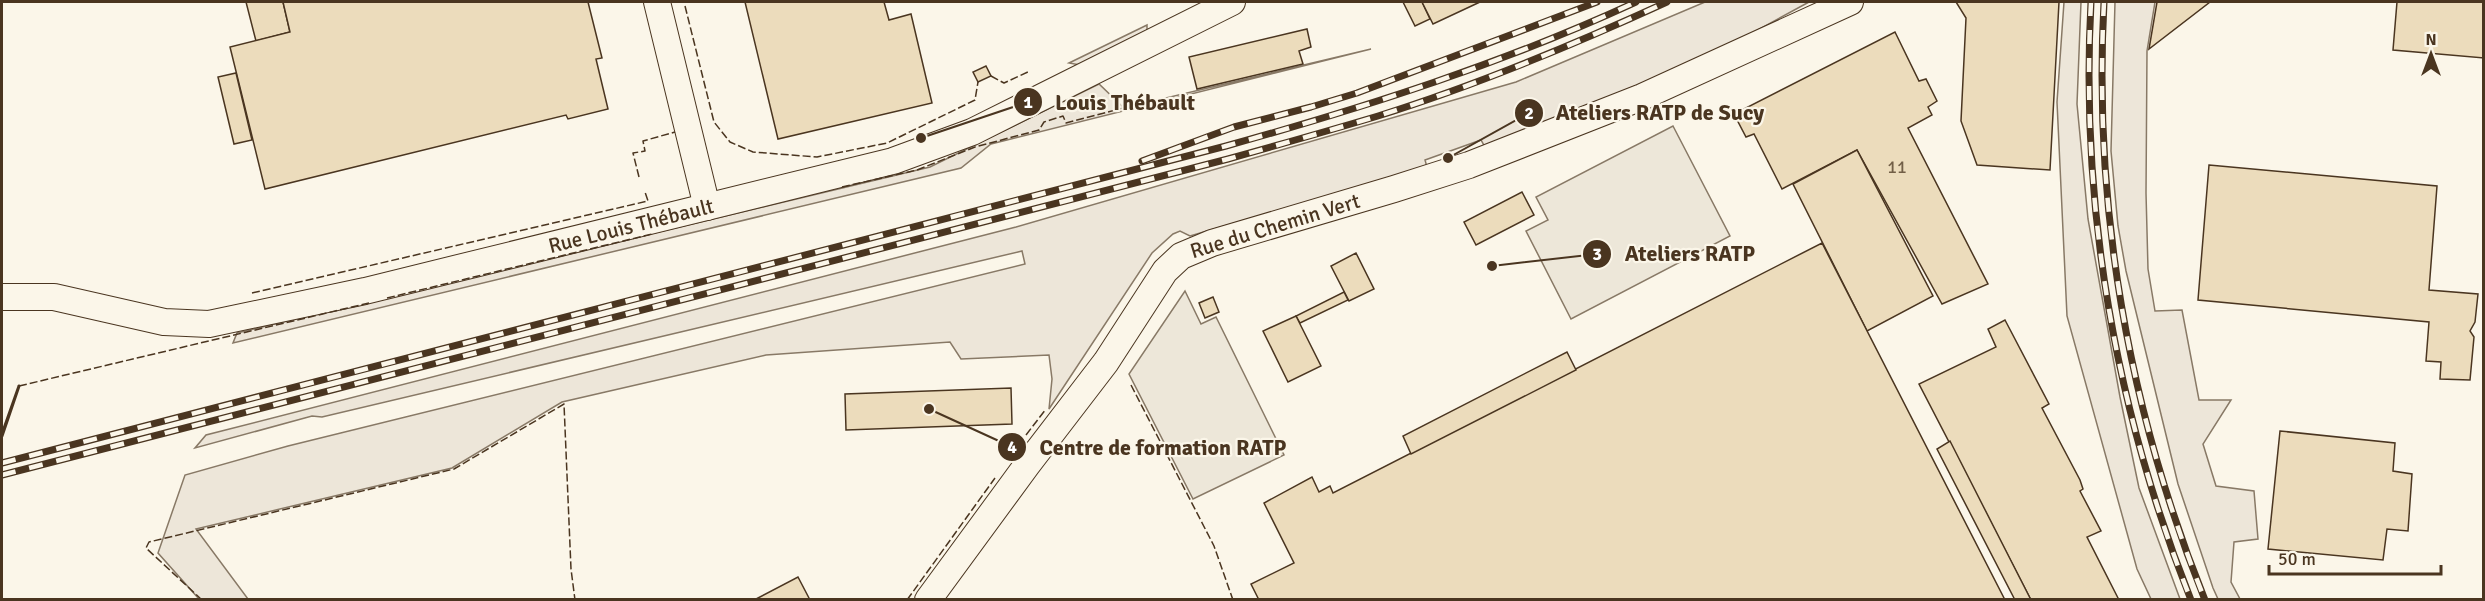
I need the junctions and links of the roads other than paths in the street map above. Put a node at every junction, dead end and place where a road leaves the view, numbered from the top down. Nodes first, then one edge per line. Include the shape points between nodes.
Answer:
1 (657, 2) edge
2 (1232, 2) edge
3 (1824, 2) edge
4 (1850, 2) edge
5 (1734, 54) junction
6 (707, 207) junction
7 (2, 297) edge
8 (928, 600) edge

1 - 6 street
2 - 6 street, Rue Louis Thébault via 972,132 893,161
3 - 5 street, Rue du Chemin Vert
4 - 5 street, Rue du Chemin Vert
5 - 8 street, Rue du Chemin Vert via 1642,97 1469,165 1180,256 1164,271 1106,362
6 - 7 street, Rue Louis Thébault via 365,291 209,324 164,322 54,297

